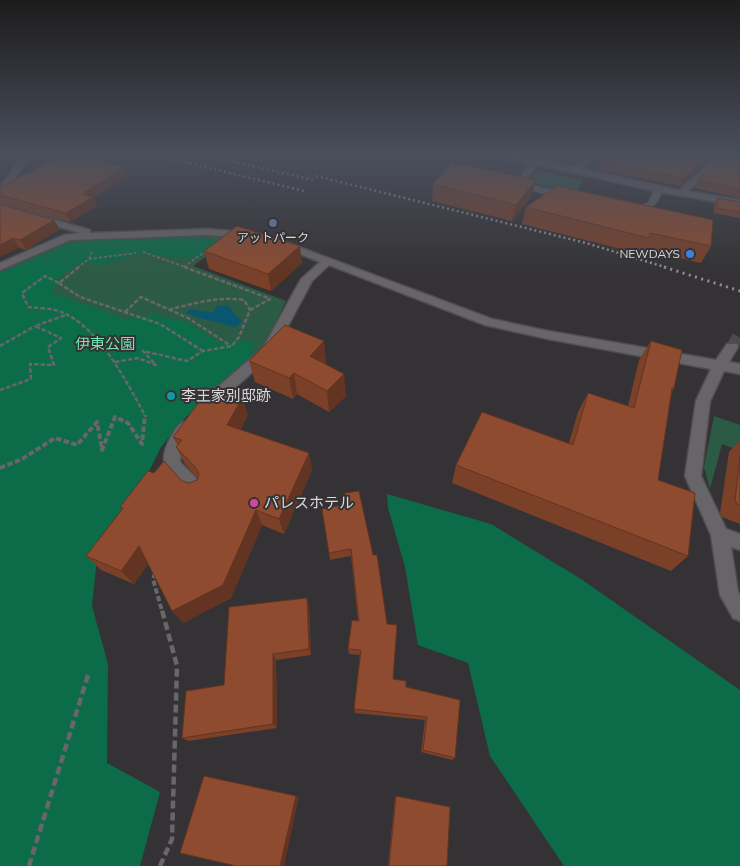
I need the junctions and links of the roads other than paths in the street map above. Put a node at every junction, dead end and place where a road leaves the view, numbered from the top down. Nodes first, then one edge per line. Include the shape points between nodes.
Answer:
1 (563, 195) edge
2 (656, 195) edge
3 (694, 195) edge
4 (576, 199) edge
5 (740, 204) edge
6 (0, 207) edge
7 (622, 210) edge
8 (98, 235) junction
9 (328, 261) junction
10 (0, 267) edge
11 (732, 348) tunnel mouth
12 (719, 366) junction
13 (740, 369) edge
14 (197, 490) edge
15 (720, 535) junction
16 (740, 542) edge
17 (740, 612) edge

1 - 4 lane
2 - 7 lane via 648,208
3 - 5 street
6 - 8 street
8 - 9 street via 230,234 265,238
8 - 10 street via 68,237
9 - 12 street via 489,322
9 - 14 street via 307,279 268,351 210,401 175,445 171,457 174,467
11 - 12 street
12 - 13 street
12 - 15 street via 703,401 692,476
15 - 16 street
15 - 17 street via 729,595

